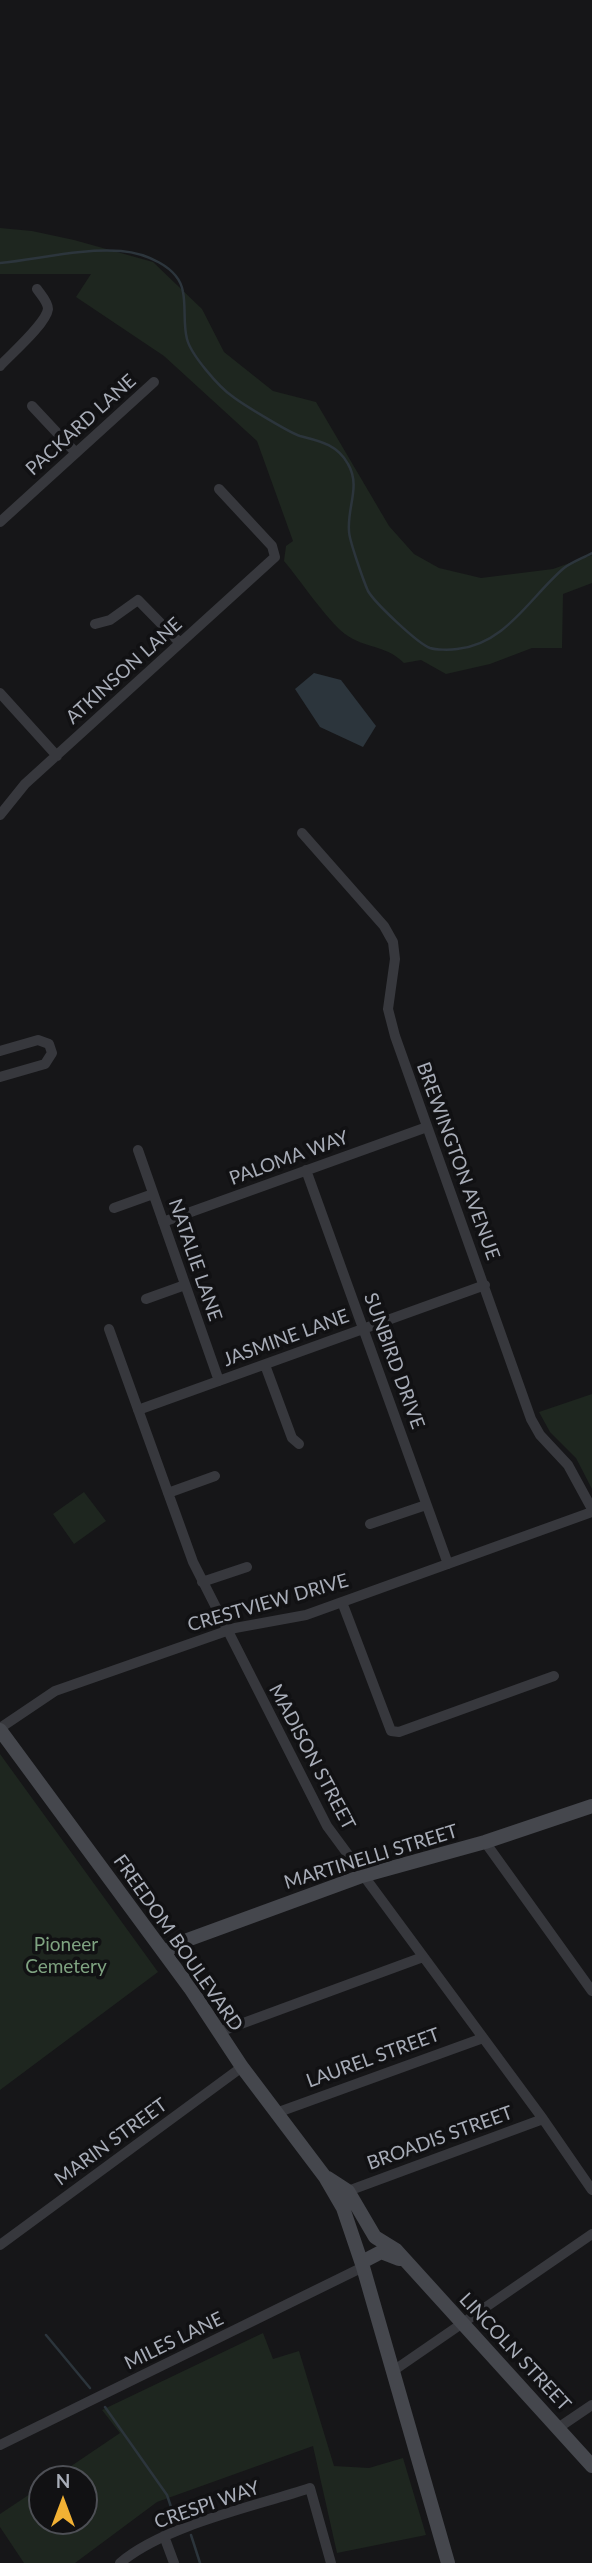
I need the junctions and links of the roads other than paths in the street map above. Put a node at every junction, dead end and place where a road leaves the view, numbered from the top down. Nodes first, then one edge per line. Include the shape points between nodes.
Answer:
1 (37, 289) dead end
2 (0, 366) edge
3 (154, 382) dead end
4 (32, 406) dead end
5 (76, 453) junction
6 (219, 489) dead end
7 (0, 522) edge
8 (95, 624) dead end
9 (180, 643) junction
10 (0, 693) edge
11 (57, 755) junction
12 (0, 815) edge
13 (302, 833) dead end
14 (0, 1051) edge
15 (0, 1077) edge
16 (427, 1128) junction
17 (138, 1150) dead end
18 (306, 1170) junction
19 (153, 1194) junction
20 (114, 1208) dead end
21 (163, 1222) junction
22 (185, 1285) junction
23 (485, 1285) junction
24 (146, 1299) dead end
25 (109, 1329) dead end
26 (363, 1329) junction
27 (265, 1365) junction
28 (219, 1381) junction
29 (138, 1410) junction
30 (299, 1444) dead end
31 (215, 1476) dead end
32 (168, 1493) junction
33 (426, 1505) junction
34 (592, 1511) edge
35 (370, 1524) dead end
36 (448, 1564) junction
37 (247, 1567) dead end
38 (202, 1582) junction
39 (342, 1602) junction
40 (226, 1631) junction
41 (554, 1676) dead end
42 (0, 1729) edge
43 (592, 1806) edge
44 (485, 1842) junction
45 (362, 1876) junction
46 (164, 1952) junction
47 (423, 1957) junction
48 (592, 1991) edge
49 (219, 2032) junction
50 (483, 2038) junction
51 (242, 2067) junction
52 (276, 2113) junction
53 (543, 2119) junction
54 (326, 2177) junction
55 (592, 2190) edge
56 (348, 2191) junction
57 (592, 2234) edge
58 (375, 2237) joint
59 (0, 2245) edge
60 (362, 2264) junction
61 (409, 2265) junction
62 (462, 2324) junction
63 (393, 2371) junction
64 (592, 2405) edge
65 (558, 2428) junction
66 (0, 2445) edge
67 (592, 2466) edge
68 (164, 2536) junction
69 (120, 2563) edge
70 (174, 2563) edge
71 (330, 2563) edge
72 (448, 2563) edge

1 - 2 street via 48,312
3 - 5 street, PACKARD LANE
4 - 5 street
5 - 7 street, PACKARD LANE
6 - 9 street, ATKINSON LANE via 269,543 275,556
8 - 9 street via 110,620 138,600
9 - 11 street, ATKINSON LANE
10 - 11 street
11 - 12 street, ATKINSON LANE
13 - 16 street, BREWINGTON AVENUE via 393,942 388,1009
14 - 15 street via 38,1040 49,1044 52,1053 45,1064
16 - 18 street, PALOMA WAY
16 - 23 street, BREWINGTON AVENUE
17 - 19 street, NATALIE LANE
18 - 21 street, PALOMA WAY
18 - 26 street, SUNBIRD DRIVE
19 - 20 street
19 - 21 street, NATALIE LANE
21 - 22 street, NATALIE LANE
22 - 24 street
22 - 28 street, NATALIE LANE
23 - 26 street, JASMINE LANE
23 - 34 street, BREWINGTON AVENUE via 531,1419 568,1465
25 - 29 street, MADISON STREET
26 - 27 street, JASMINE LANE
26 - 33 street, SUNBIRD DRIVE
27 - 28 street, JASMINE LANE
27 - 30 street via 292,1438
28 - 29 street, JASMINE LANE
29 - 32 street, MADISON STREET
31 - 32 street
32 - 38 street, MADISON STREET
33 - 35 street
33 - 36 street, SUNBIRD DRIVE
34 - 36 street, CRESTVIEW DRIVE
36 - 39 street, CRESTVIEW DRIVE
37 - 38 street
38 - 40 street, MADISON STREET
39 - 40 street, CRESTVIEW DRIVE
39 - 41 street via 391,1731 399,1732
40 - 42 street, CRESTVIEW DRIVE via 55,1691
40 - 45 street, MADISON STREET via 327,1826
42 - 46 main road, FREEDOM BOULEVARD
43 - 44 main road, MARTINELLI STREET
44 - 45 main road, MARTINELLI STREET
44 - 48 street
45 - 46 main road, MARTINELLI STREET
45 - 47 street, MADISON STREET
46 - 49 main road, FREEDOM BOULEVARD
47 - 49 street
47 - 50 street, MADISON STREET
49 - 51 main road, FREEDOM BOULEVARD
50 - 52 street, LAUREL STREET
50 - 53 street, MADISON STREET
51 - 52 main road, FREEDOM BOULEVARD
51 - 59 street, MARIN STREET
52 - 54 main road, FREEDOM BOULEVARD
53 - 55 street, MADISON STREET
53 - 56 street, BROADIS STREET
54 - 56 main road, FREEDOM BOULEVARD
54 - 60 main road, FREEDOM BOULEVARD via 343,2208
56 - 58 main road, FREEDOM BOULEVARD
57 - 62 street
58 - 61 main road, LINCOLN STREET via 394,2247
60 - 61 main road, LINCOLN STREET via 383,2252
60 - 63 main road, FREEDOM BOULEVARD
60 - 66 street, MILES LANE
61 - 62 main road, LINCOLN STREET
62 - 63 street
62 - 65 main road, LINCOLN STREET
63 - 72 main road, FREEDOM BOULEVARD
64 - 65 street
65 - 67 main road, LINCOLN STREET
68 - 69 street, CRESPI WAY
68 - 70 street
68 - 71 street, CRESPI WAY via 310,2488

